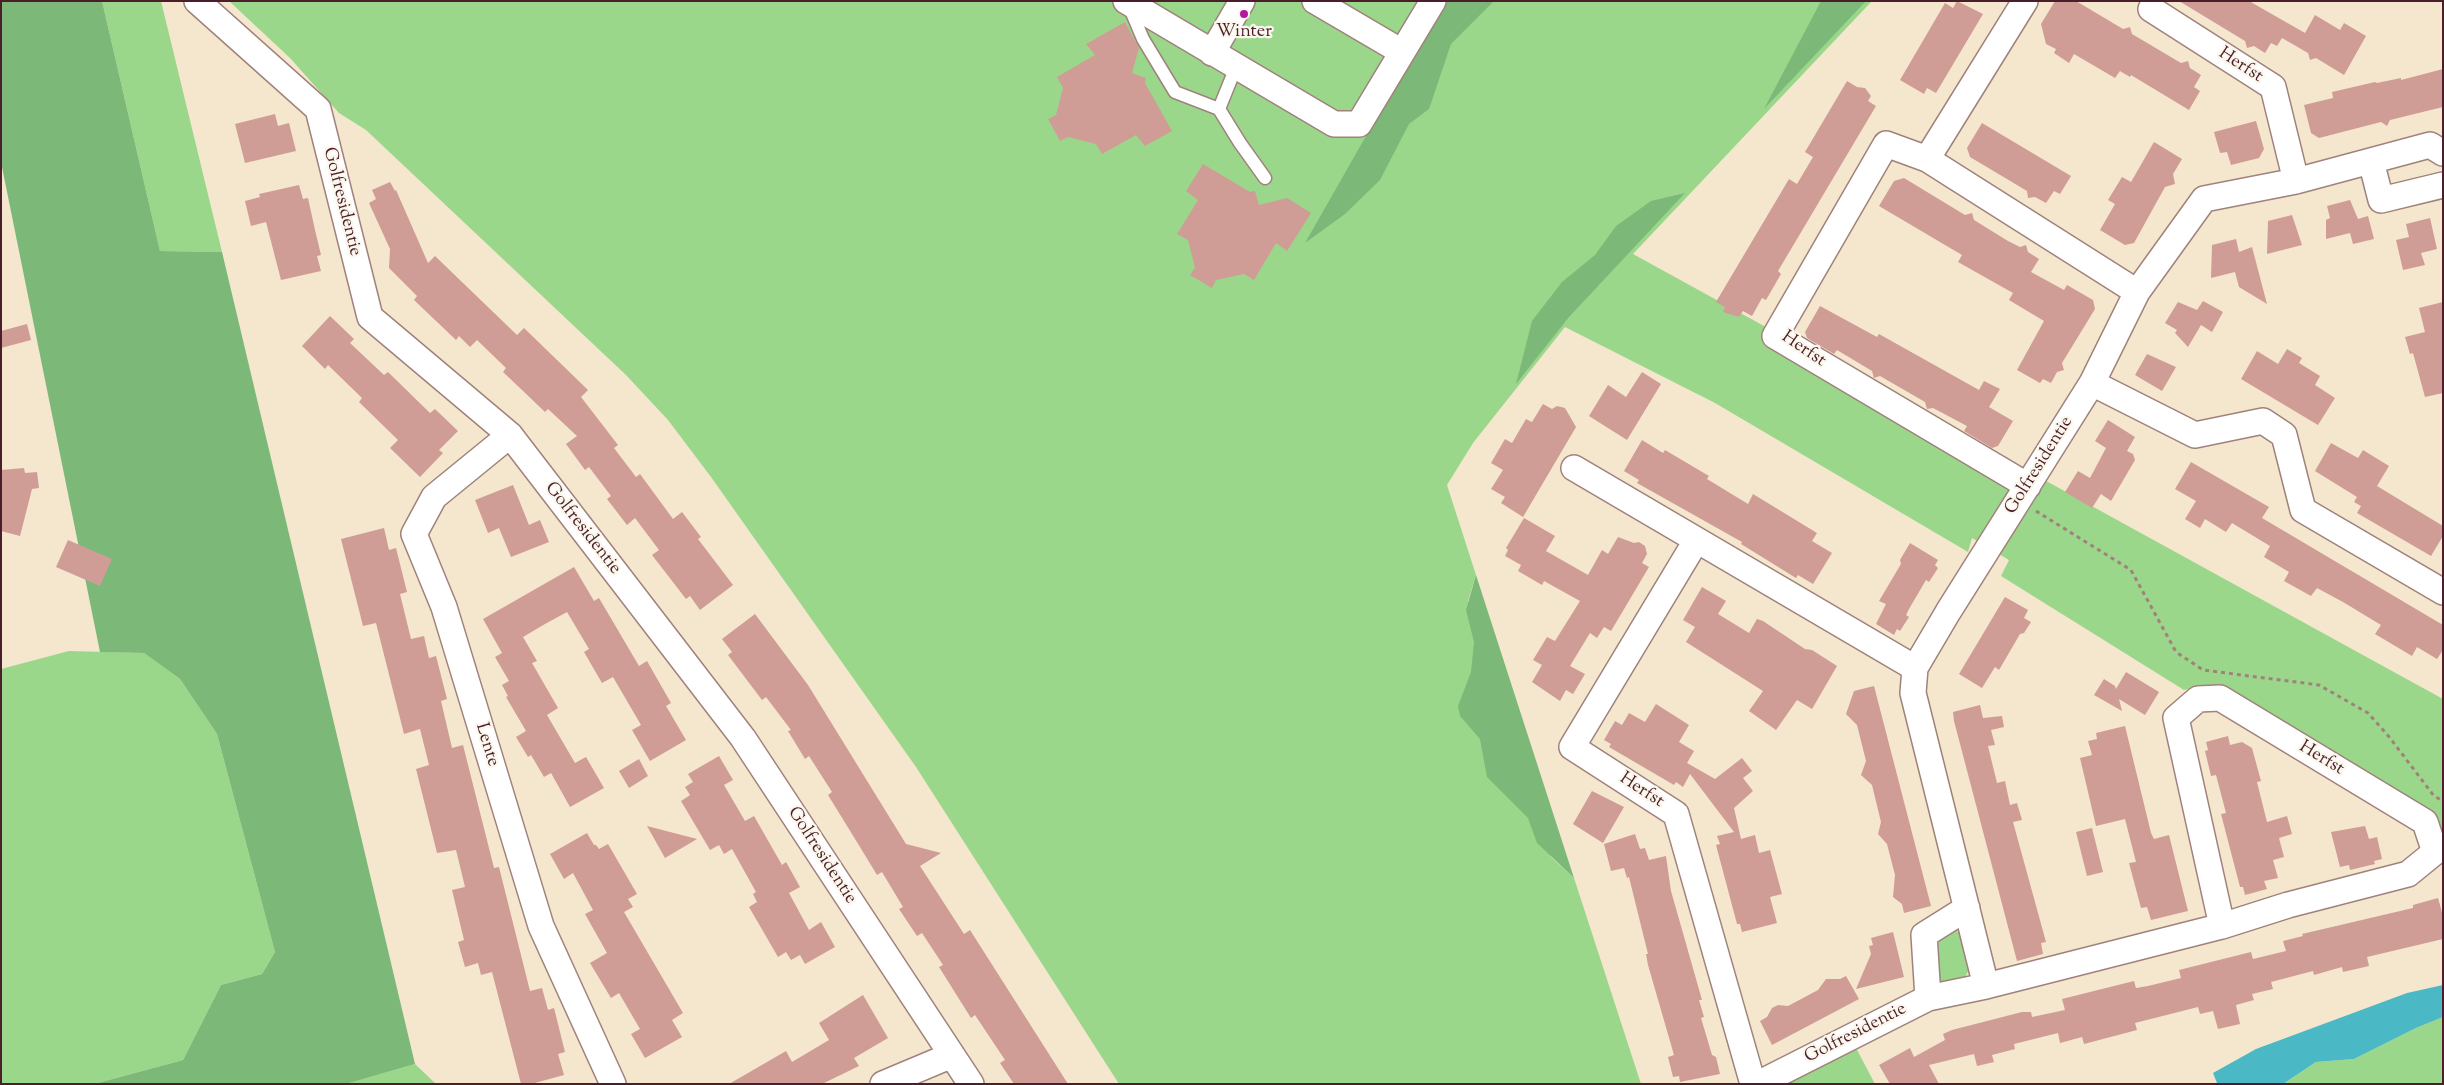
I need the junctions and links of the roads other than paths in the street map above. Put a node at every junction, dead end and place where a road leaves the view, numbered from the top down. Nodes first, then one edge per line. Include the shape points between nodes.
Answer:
1 (197, 1) edge
2 (1126, 1) edge
3 (1242, 1) edge
4 (1315, 1) edge
5 (1433, 1) edge
6 (2025, 1) edge
7 (2148, 4) edge
8 (1212, 52) junction
9 (1402, 52) junction
10 (1236, 67) junction
11 (1219, 109) junction
12 (2443, 153) edge
13 (1927, 159) junction
14 (2371, 161) junction
15 (1266, 178) dead end
16 (2296, 181) junction
17 (2443, 185) edge
18 (2137, 292) junction
19 (2092, 382) junction
20 (510, 435) junction
21 (1574, 468) dead end
22 (2023, 493) junction
23 (1696, 541) junction
24 (2443, 592) edge
25 (1915, 668) junction
26 (1967, 908) junction
27 (2222, 926) junction
28 (1986, 986) junction
29 (1928, 998) junction
30 (952, 1056) junction
31 (613, 1084) edge
32 (883, 1084) edge
33 (971, 1084) edge
34 (1753, 1084) edge
35 (1758, 1084) edge

1 - 20 street, Golfresidentie via 318,109 370,317
2 - 8 street
2 - 11 lane via 1143,39 1175,92
3 - 8 street
4 - 9 street
5 - 9 street
6 - 13 street
7 - 16 street, Herfst via 2273,87
8 - 10 street
9 - 10 street via 1359,124 1334,124
10 - 11 lane
11 - 15 lane
12 - 14 street, Golfresidentie via 2430,145
13 - 18 street, Herfst
13 - 22 street, Herfst via 1886,144 1774,336
14 - 16 street, Golfresidentie
14 - 17 street via 2381,200
16 - 18 street, Golfresidentie via 2204,199
18 - 19 street, Golfresidentie
19 - 22 street, Golfresidentie
19 - 24 street via 2194,436 2263,421 2284,435 2303,510
20 - 30 street, Golfresidentie via 743,738
20 - 31 street, Lente via 434,497 414,534 444,607 541,926
21 - 23 street
22 - 25 street, Golfresidentie
23 - 25 street
23 - 34 street, Herfst via 1572,747 1676,814
25 - 26 street, Golfresidentie via 1913,693
26 - 28 street, Golfresidentie
26 - 29 street, Golfresidentie via 1924,935
27 - 27 street, Herfst via 2176,718 2198,699 2220,698 2425,822 2435,852 2408,874
27 - 28 street, Herfst
28 - 29 street, Golfresidentie
29 - 35 street, Golfresidentie
30 - 32 street
30 - 33 street, Golfresidentie

